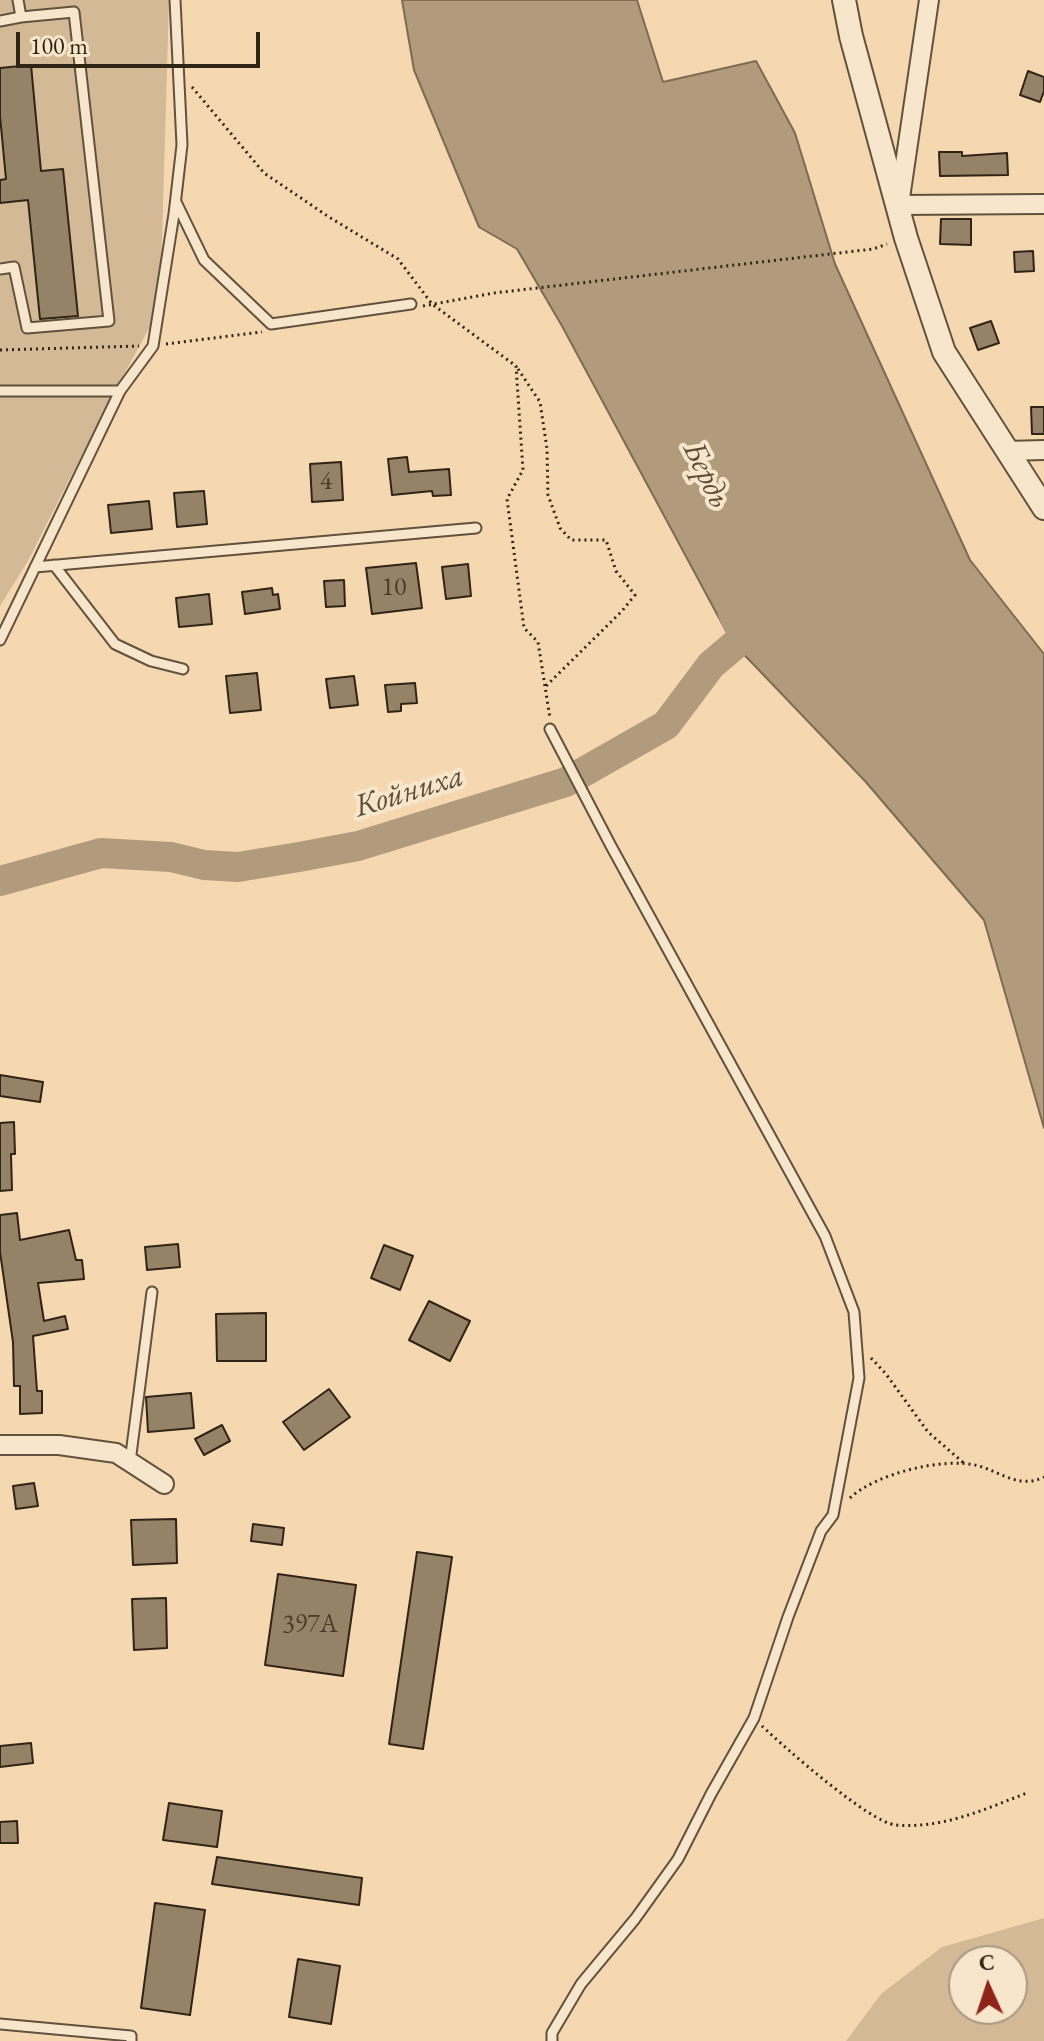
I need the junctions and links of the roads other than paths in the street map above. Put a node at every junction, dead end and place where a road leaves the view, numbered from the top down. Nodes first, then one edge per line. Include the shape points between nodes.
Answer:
1 (18, 0) edge
2 (175, 0) edge
3 (844, 0) edge
4 (929, 0) edge
5 (21, 17) junction
6 (0, 21) edge
7 (176, 202) junction
8 (1044, 204) edge
9 (899, 205) junction
10 (0, 269) edge
11 (414, 305) road end
12 (0, 391) edge
13 (120, 391) junction
14 (1044, 450) edge
15 (1006, 451) junction
16 (1044, 508) edge
17 (476, 528) dead end
18 (54, 565) junction
19 (35, 567) junction
20 (0, 640) edge
21 (183, 669) dead end
22 (550, 729) road end
23 (152, 1292) dead end
24 (0, 1445) edge
25 (130, 1462) junction
26 (164, 1484) dead end
27 (0, 2024) edge
28 (131, 2041) edge
29 (552, 2041) edge

1 - 5 lane
2 - 7 lane via 182,145
3 - 9 street
4 - 9 street
5 - 6 lane
5 - 10 lane via 74,12 109,321 27,328 14,267
7 - 11 lane via 204,260 271,324
7 - 13 lane via 153,346
8 - 9 street
9 - 15 street via 944,352
12 - 13 lane
13 - 19 lane
14 - 15 street
15 - 16 street
17 - 18 lane
18 - 19 lane
18 - 21 lane via 115,644
19 - 20 lane
22 - 29 lane via 825,1236 854,1312 859,1378 833,1515 821,1531 754,1718 678,1859 581,1984
23 - 25 lane
24 - 25 street via 74,1447 116,1453
25 - 26 street
27 - 28 lane via 131,2036

